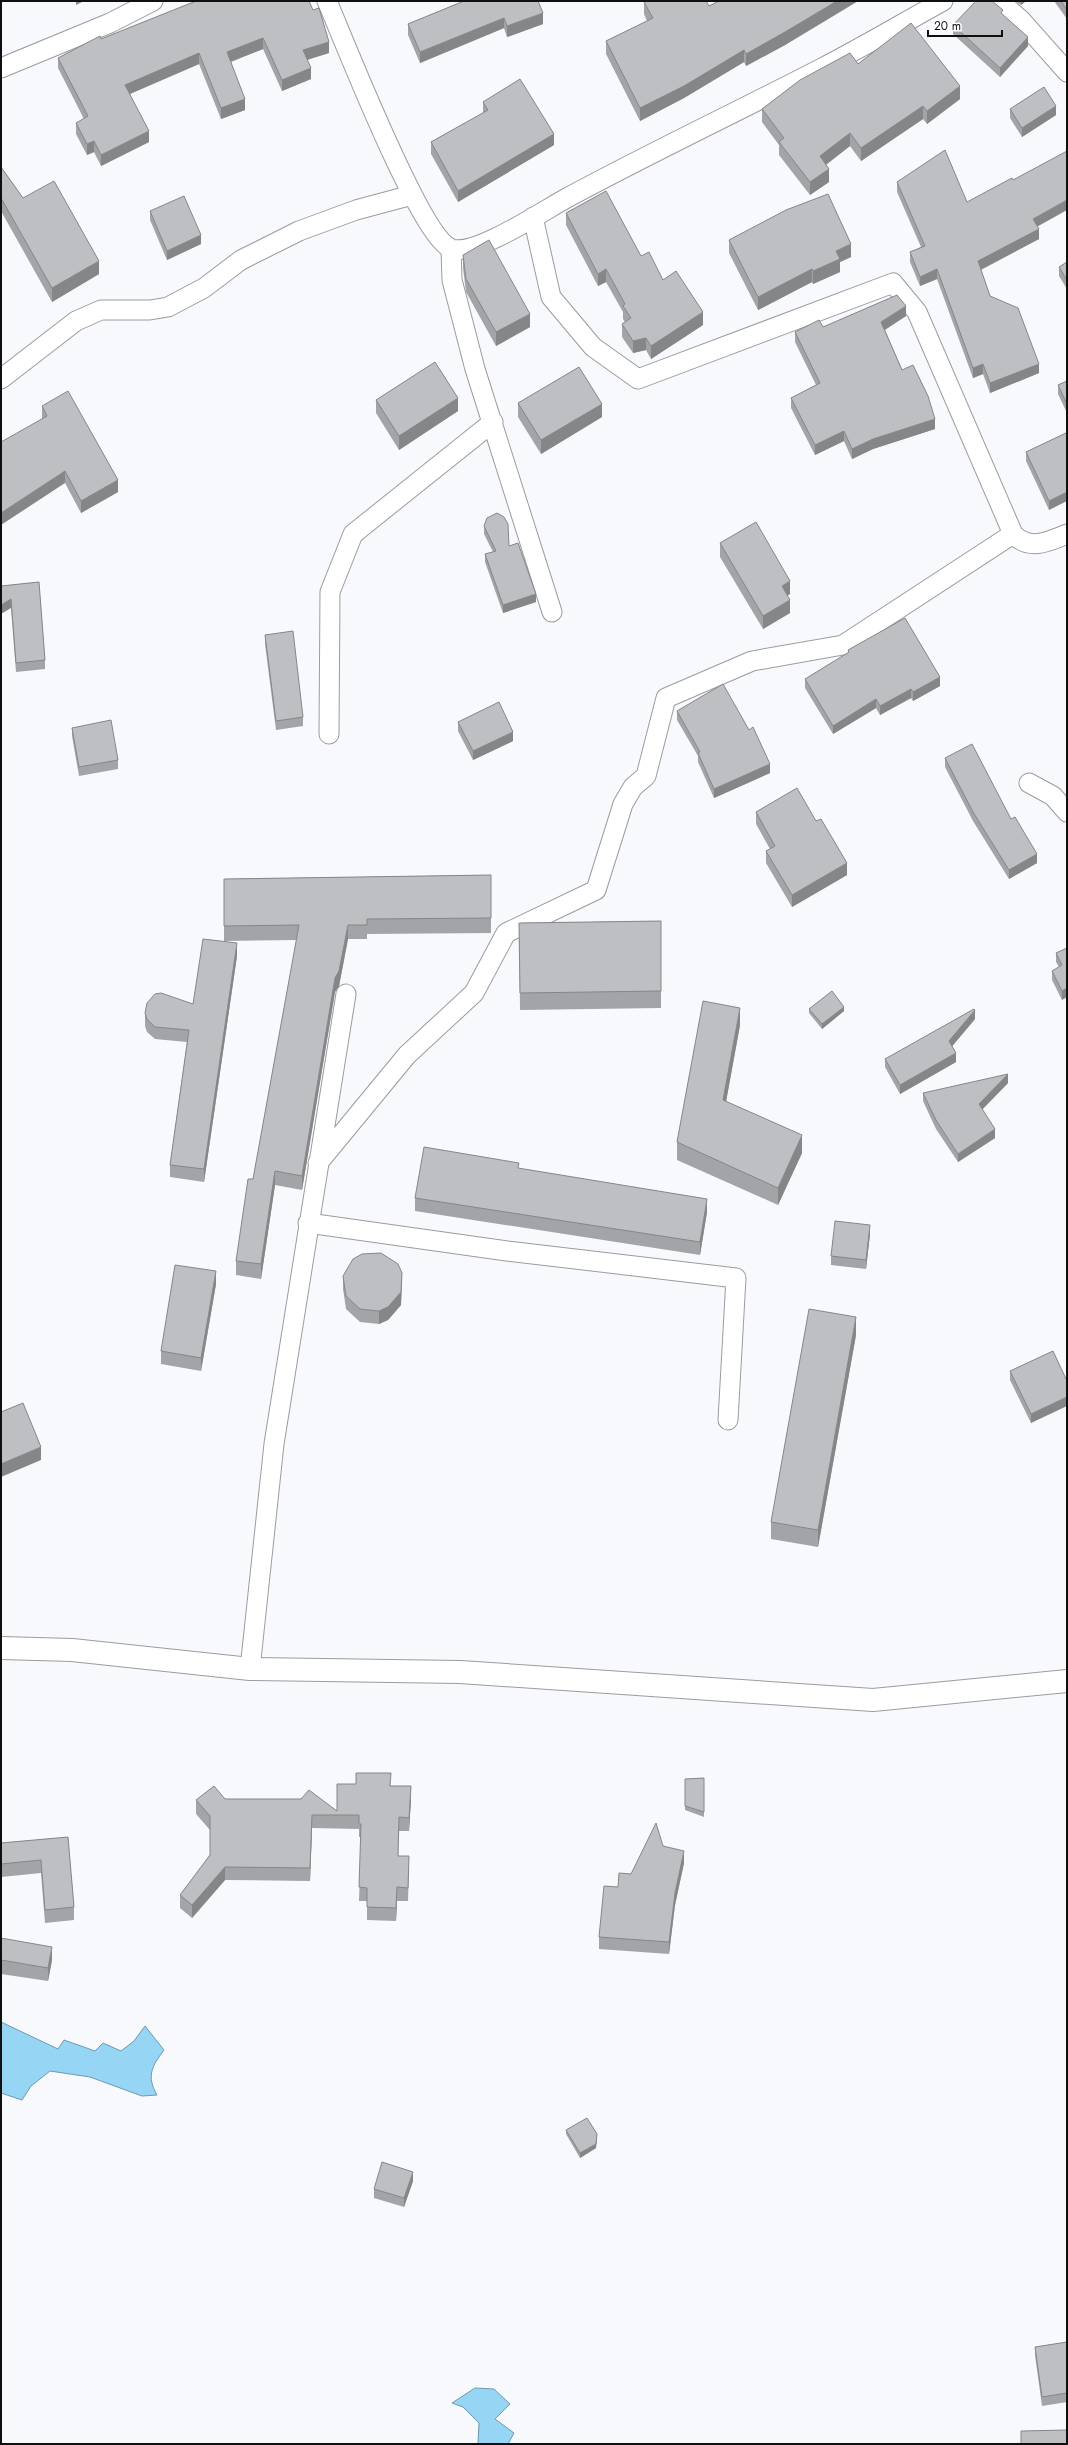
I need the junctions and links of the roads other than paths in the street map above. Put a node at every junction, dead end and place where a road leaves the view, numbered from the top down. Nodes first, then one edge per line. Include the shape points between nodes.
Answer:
1 (153, 1) edge
2 (327, 1) edge
3 (943, 1) edge
4 (999, 1) edge
5 (1, 68) edge
6 (1067, 72) edge
7 (412, 195) junction
8 (533, 217) junction
9 (451, 249) junction
10 (1, 379) edge
11 (493, 422) junction
12 (1013, 534) junction
13 (1067, 534) edge
14 (552, 612) dead end
15 (329, 734) dead end
16 (1029, 783) dead end
17 (1067, 812) edge
18 (346, 994) dead end
19 (318, 1163) junction
20 (308, 1223) junction
21 (728, 1420) dead end
22 (1, 1648) edge
23 (250, 1668) junction
24 (1067, 1681) edge

1 - 5 street via 110,23
2 - 7 street
3 - 8 street via 825,67
4 - 6 street via 1021,20
7 - 9 street via 437,236
7 - 10 street via 356,210 299,231 241,260 204,288 168,307 150,310 101,310 76,321
8 - 9 street via 483,244 464,250
8 - 12 street via 551,297 593,346 638,379 893,283 917,312
9 - 11 street via 452,280 475,369
11 - 14 street
11 - 15 street via 353,534 330,592
12 - 13 street via 1020,542 1044,544
12 - 19 street via 843,645 752,661 666,698 646,776 633,787 623,804 596,890 506,933 474,993 407,1054
16 - 17 street via 1053,796
18 - 19 street
19 - 20 street
20 - 21 street via 507,1251 736,1278
20 - 23 street via 274,1444
22 - 23 street via 72,1650
23 - 24 street via 460,1672 873,1700

